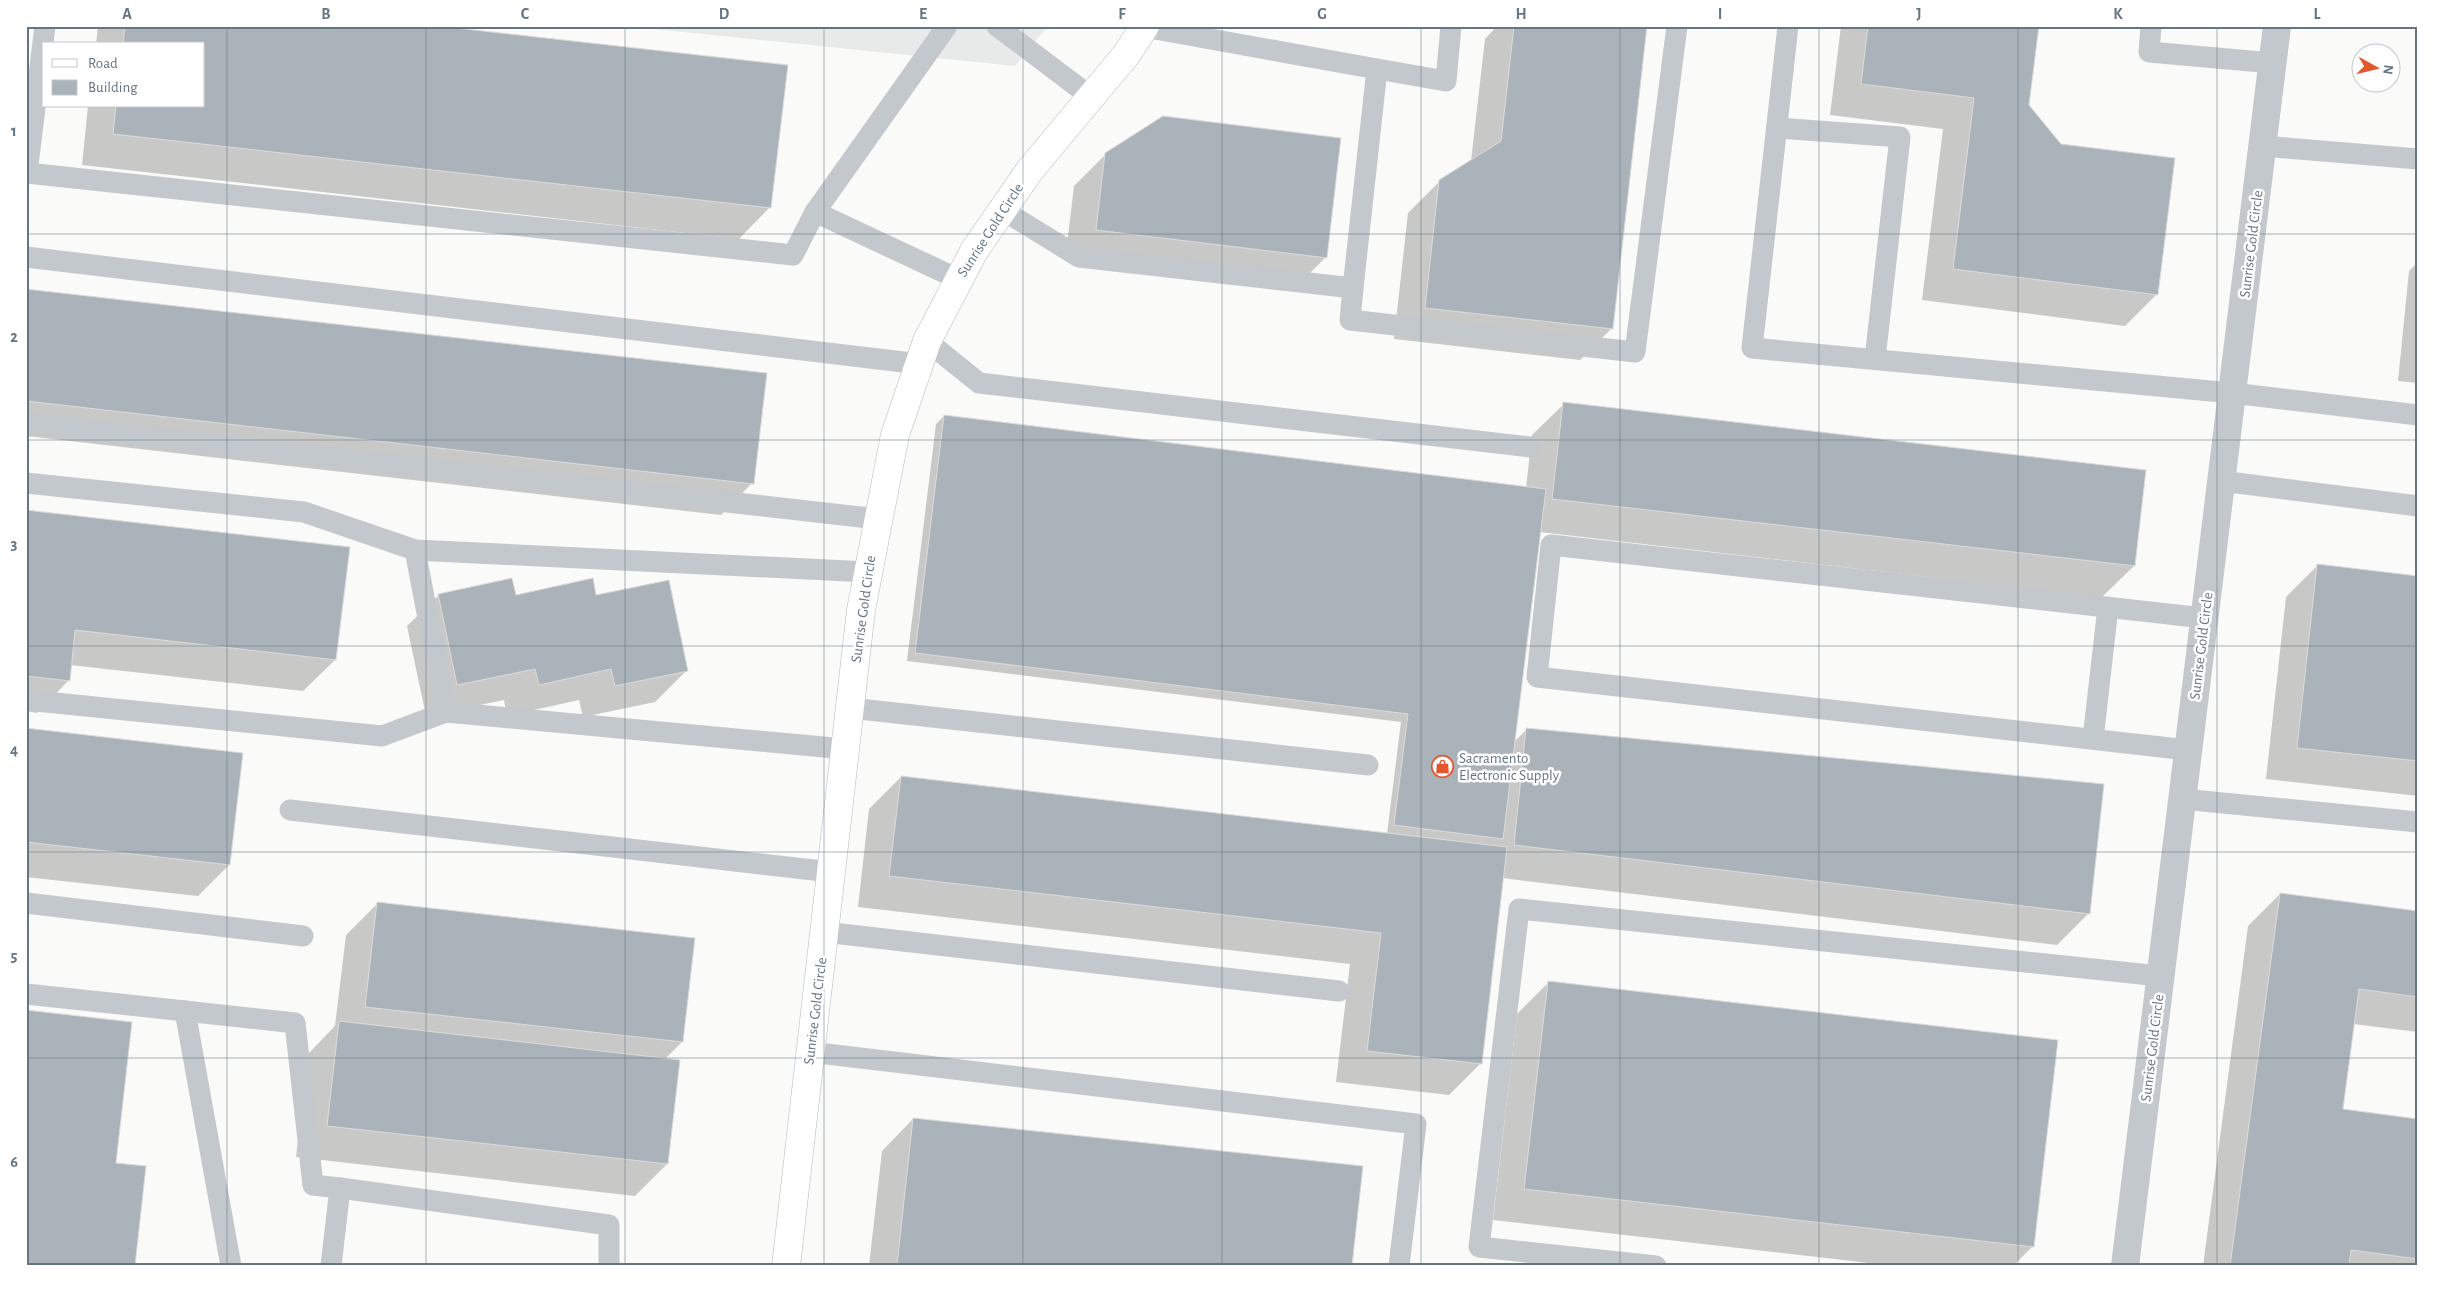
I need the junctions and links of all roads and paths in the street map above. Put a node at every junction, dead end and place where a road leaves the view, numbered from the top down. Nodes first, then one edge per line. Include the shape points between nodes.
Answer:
1 (45, 26) edge
2 (947, 26) edge
3 (997, 26) edge
4 (1145, 26) edge
5 (1451, 26) edge
6 (1677, 26) edge
7 (1788, 26) edge
8 (2151, 26) edge
9 (2278, 26) edge
10 (43, 42) edge
11 (42, 50) edge
12 (2273, 63) junction
13 (1377, 70) junction
14 (1091, 96) junction
15 (1778, 128) junction
16 (2263, 146) junction
17 (2418, 159) edge
18 (1001, 210) junction
19 (815, 212) junction
20 (26, 257) edge
21 (958, 279) junction
22 (1353, 288) junction
23 (924, 352) junction
24 (1875, 359) junction
25 (2232, 392) junction
26 (2418, 415) edge
27 (26, 424) edge
28 (1530, 448) dead end
29 (2221, 481) junction
30 (26, 483) edge
31 (2418, 506) edge
32 (878, 519) junction
33 (415, 550) junction
34 (868, 572) junction
35 (2108, 607) junction
36 (2204, 618) junction
37 (26, 700) edge
38 (850, 708) junction
39 (446, 712) junction
40 (2093, 739) junction
41 (845, 749) junction
42 (2188, 750) junction
43 (1368, 765) dead end
44 (2182, 799) junction
45 (290, 810) dead end
46 (2418, 822) edge
47 (831, 872) junction
48 (26, 903) edge
49 (824, 932) junction
50 (302, 936) dead end
51 (2160, 976) junction
52 (1339, 991) dead end
53 (26, 994) edge
54 (185, 1011) junction
55 (810, 1052) junction
56 (340, 1188) junction
57 (231, 1266) edge
58 (331, 1266) edge
59 (609, 1266) edge
60 (786, 1266) edge
61 (1399, 1266) edge
62 (1656, 1266) edge
63 (2125, 1266) edge

1 - 10 lane
2 - 19 lane
3 - 14 lane
4 - 13 lane
4 - 14 street, Sunrise Gold Circle via 1126,55
5 - 13 lane via 1446,81
6 - 22 lane via 1635,352 1350,320
7 - 15 lane
8 - 12 lane via 2149,52
9 - 12 street, Sunrise Gold Circle
11 - 19 lane via 27,173 794,255
12 - 16 street, Sunrise Gold Circle
13 - 22 lane
14 - 18 street, Sunrise Gold Circle
15 - 24 lane via 1752,348
15 - 24 lane via 1900,137
16 - 17 lane
16 - 25 street, Sunrise Gold Circle
18 - 21 street, Sunrise Gold Circle
18 - 22 lane via 1079,257
19 - 21 lane
20 - 23 lane
21 - 23 street, Sunrise Gold Circle
23 - 28 lane via 980,382
23 - 32 street, Sunrise Gold Circle via 895,435
24 - 25 lane
25 - 26 lane
25 - 29 street, Sunrise Gold Circle
27 - 32 lane
29 - 31 lane
29 - 36 street, Sunrise Gold Circle
30 - 33 lane via 304,512
32 - 34 street, Sunrise Gold Circle
33 - 34 lane
33 - 39 lane
34 - 38 street, Sunrise Gold Circle
35 - 36 lane
35 - 40 lane
35 - 40 lane via 1551,545 1537,677
36 - 42 street, Sunrise Gold Circle
37 - 39 lane via 382,736
38 - 41 street, Sunrise Gold Circle
38 - 43 lane
39 - 41 lane
40 - 42 lane
41 - 47 street, Sunrise Gold Circle
42 - 44 street, Sunrise Gold Circle
44 - 46 lane
44 - 51 street, Sunrise Gold Circle
45 - 47 lane
47 - 49 street, Sunrise Gold Circle
48 - 50 lane
49 - 52 lane
49 - 55 street, Sunrise Gold Circle
51 - 62 lane via 1519,909 1479,1247
51 - 63 street, Sunrise Gold Circle
53 - 54 lane
54 - 56 lane via 295,1023 313,1185
54 - 57 lane
55 - 60 street, Sunrise Gold Circle
55 - 61 lane via 1416,1124
56 - 58 lane
56 - 59 lane via 610,1224

